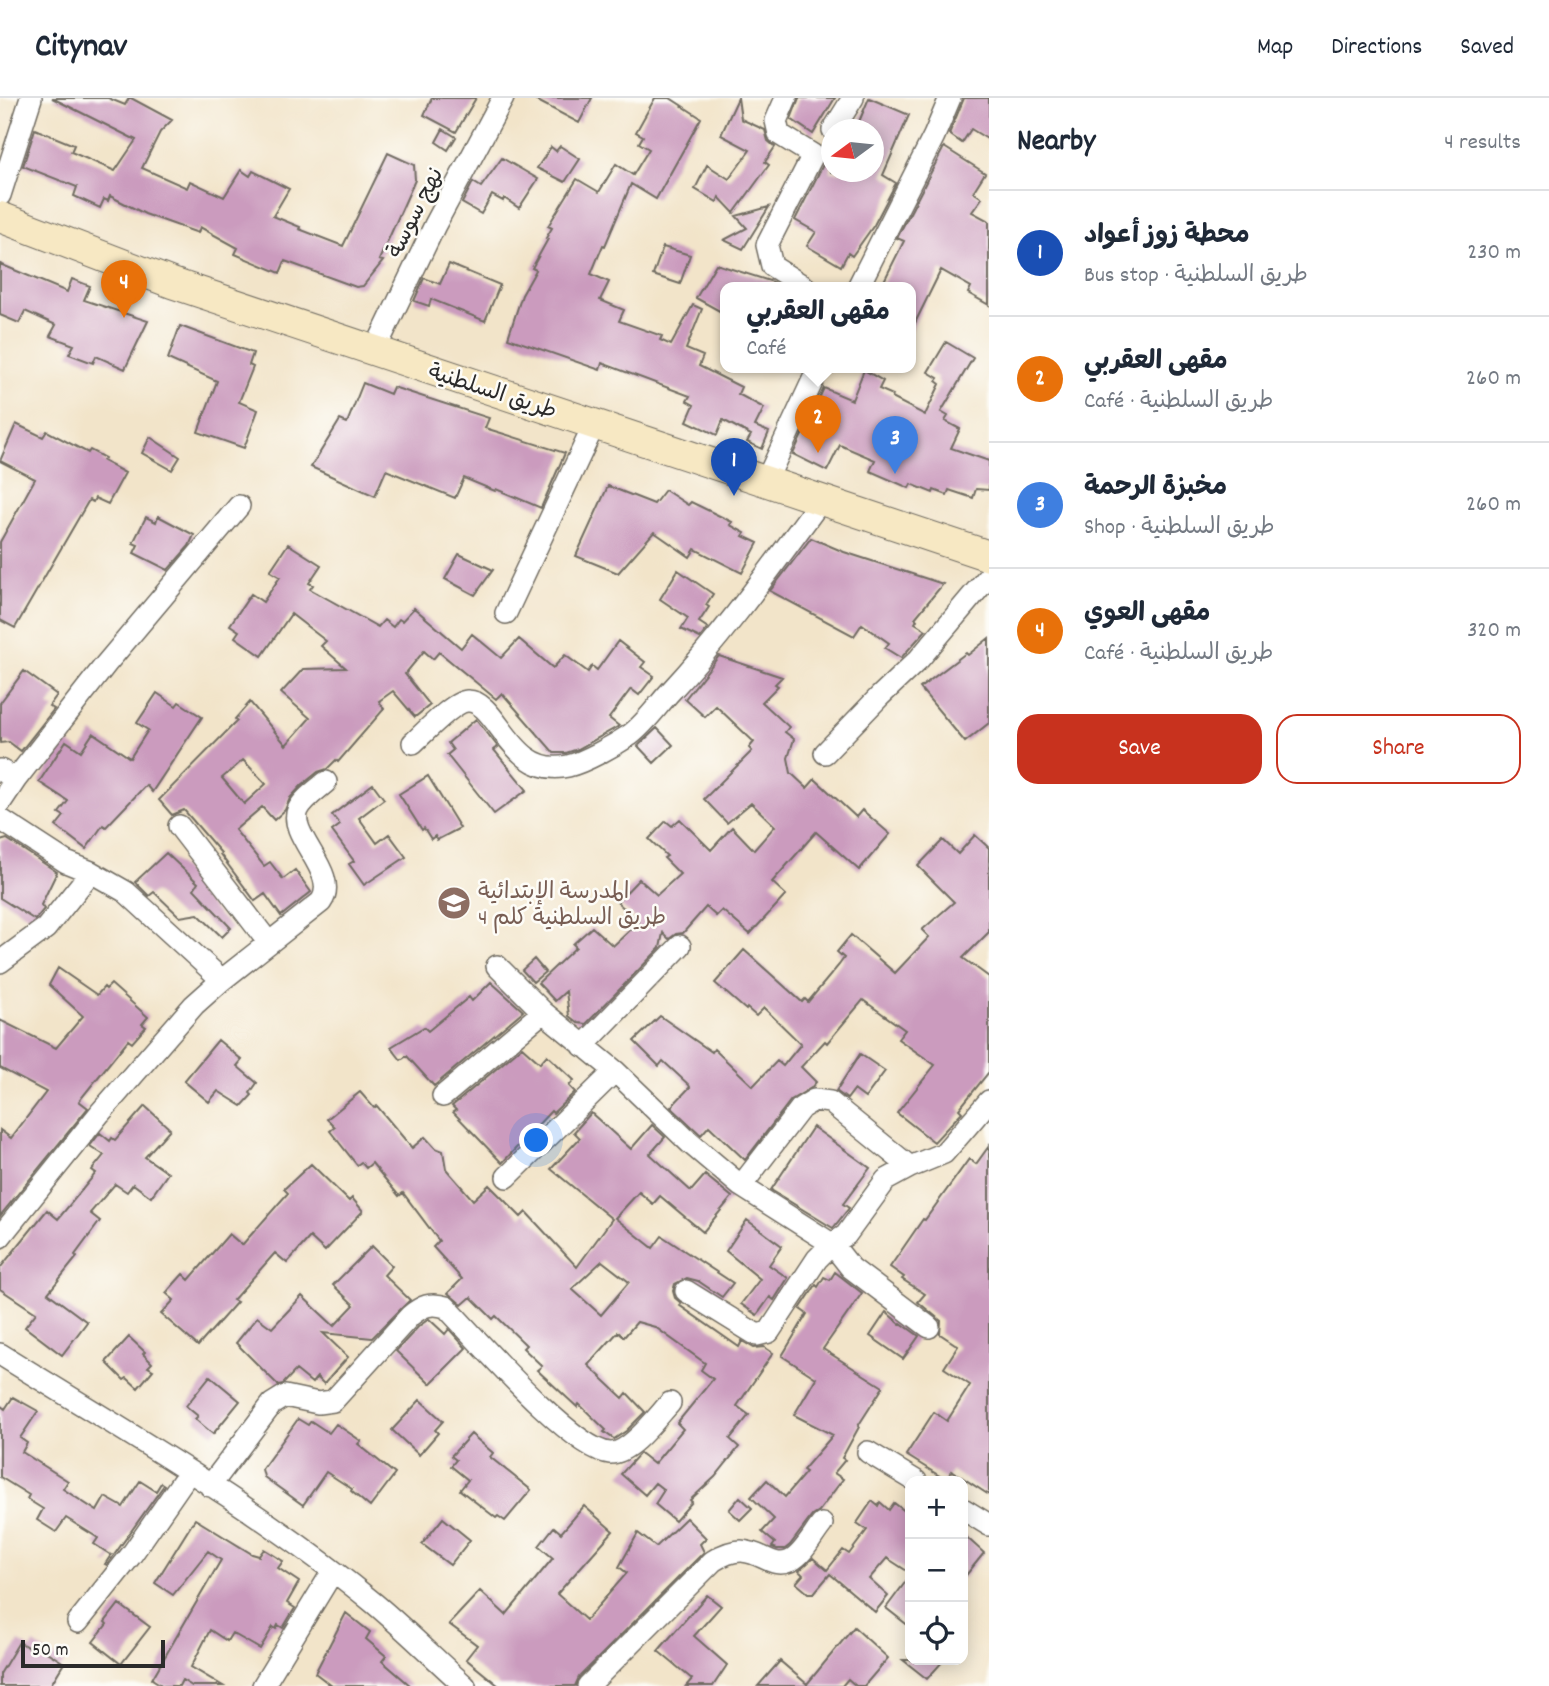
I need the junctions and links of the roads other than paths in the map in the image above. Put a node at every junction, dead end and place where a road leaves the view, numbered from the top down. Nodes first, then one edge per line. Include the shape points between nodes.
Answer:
1 (31, 98) edge
2 (503, 98) edge
3 (786, 98) edge
4 (853, 98) edge
5 (950, 98) edge
6 (840, 119) edge
7 (821, 149) edge
8 (813, 155) junction
9 (0, 195) edge
10 (0, 217) edge
11 (797, 282) edge
12 (861, 282) edge
13 (375, 350) junction
14 (816, 373) edge
15 (595, 423) junction
16 (766, 481) junction
17 (822, 499) junction
18 (239, 506) dead end
19 (989, 556) edge
20 (989, 576) edge
21 (506, 613) dead end
22 (412, 743) dead end
23 (825, 753) dead end
24 (8, 775) edge
25 (326, 782) dead end
26 (0, 803) edge
27 (0, 819) edge
28 (179, 826) dead end
29 (91, 872) junction
30 (269, 943) junction
31 (680, 946) dead end
32 (0, 962) edge
33 (498, 967) dead end
34 (222, 980) junction
35 (544, 1012) junction
36 (583, 1046) junction
37 (615, 1071) junction
38 (443, 1096) dead end
39 (989, 1101) edge
40 (909, 1167) junction
41 (508, 1177) dead end
42 (741, 1186) junction
43 (0, 1237) edge
44 (832, 1244) junction
45 (685, 1292) dead end
46 (929, 1327) dead end
47 (0, 1354) edge
48 (670, 1403) dead end
49 (868, 1452) dead end
50 (189, 1472) junction
51 (908, 1476) edge
52 (210, 1486) junction
53 (968, 1512) edge
54 (822, 1524) dead end
55 (989, 1525) edge
56 (333, 1571) junction
57 (78, 1622) dead end
58 (263, 1686) edge
59 (465, 1686) edge
60 (588, 1686) edge

1 - 9 street
2 - 13 street, نهج سوسة
3 - 8 street via 776,121 779,134
4 - 6 street
5 - 12 street
7 - 8 street
8 - 11 street via 767,244 772,266
10 - 13 main road, طريق السلطنية via 172,283
13 - 15 main road, طريق السلطنية
14 - 16 street
15 - 16 main road, طريق السلطنية
15 - 21 street
16 - 17 main road, طريق السلطنية
17 - 19 main road, طريق السلطنية
17 - 22 street via 711,647 631,734 568,766 534,764 480,705 468,701
18 - 24 street
20 - 23 street via 919,659
24 - 26 street
25 - 30 street via 297,812 297,824 326,883 326,895
27 - 29 street via 66,862
28 - 30 street
29 - 32 street via 46,928
29 - 34 street via 126,892
30 - 34 street
31 - 36 street
33 - 35 street
34 - 43 street via 194,1005 100,1113
35 - 36 street
35 - 38 street
36 - 37 street
37 - 41 street
37 - 42 street
39 - 40 street via 944,1153
40 - 42 street via 830,1102 814,1100 801,1108
40 - 44 street via 886,1180 846,1236
42 - 44 street
44 - 45 street via 769,1332 757,1335
44 - 46 street via 851,1268
47 - 50 street
48 - 52 street via 632,1444 611,1453 600,1450 551,1415 446,1307 430,1304 410,1316 333,1401 318,1403 285,1396 272,1404
49 - 51 street
50 - 52 street
50 - 57 street
52 - 56 street
53 - 55 street
54 - 60 street via 791,1560 772,1561 751,1550 740,1550 713,1561
56 - 58 street
56 - 59 street

